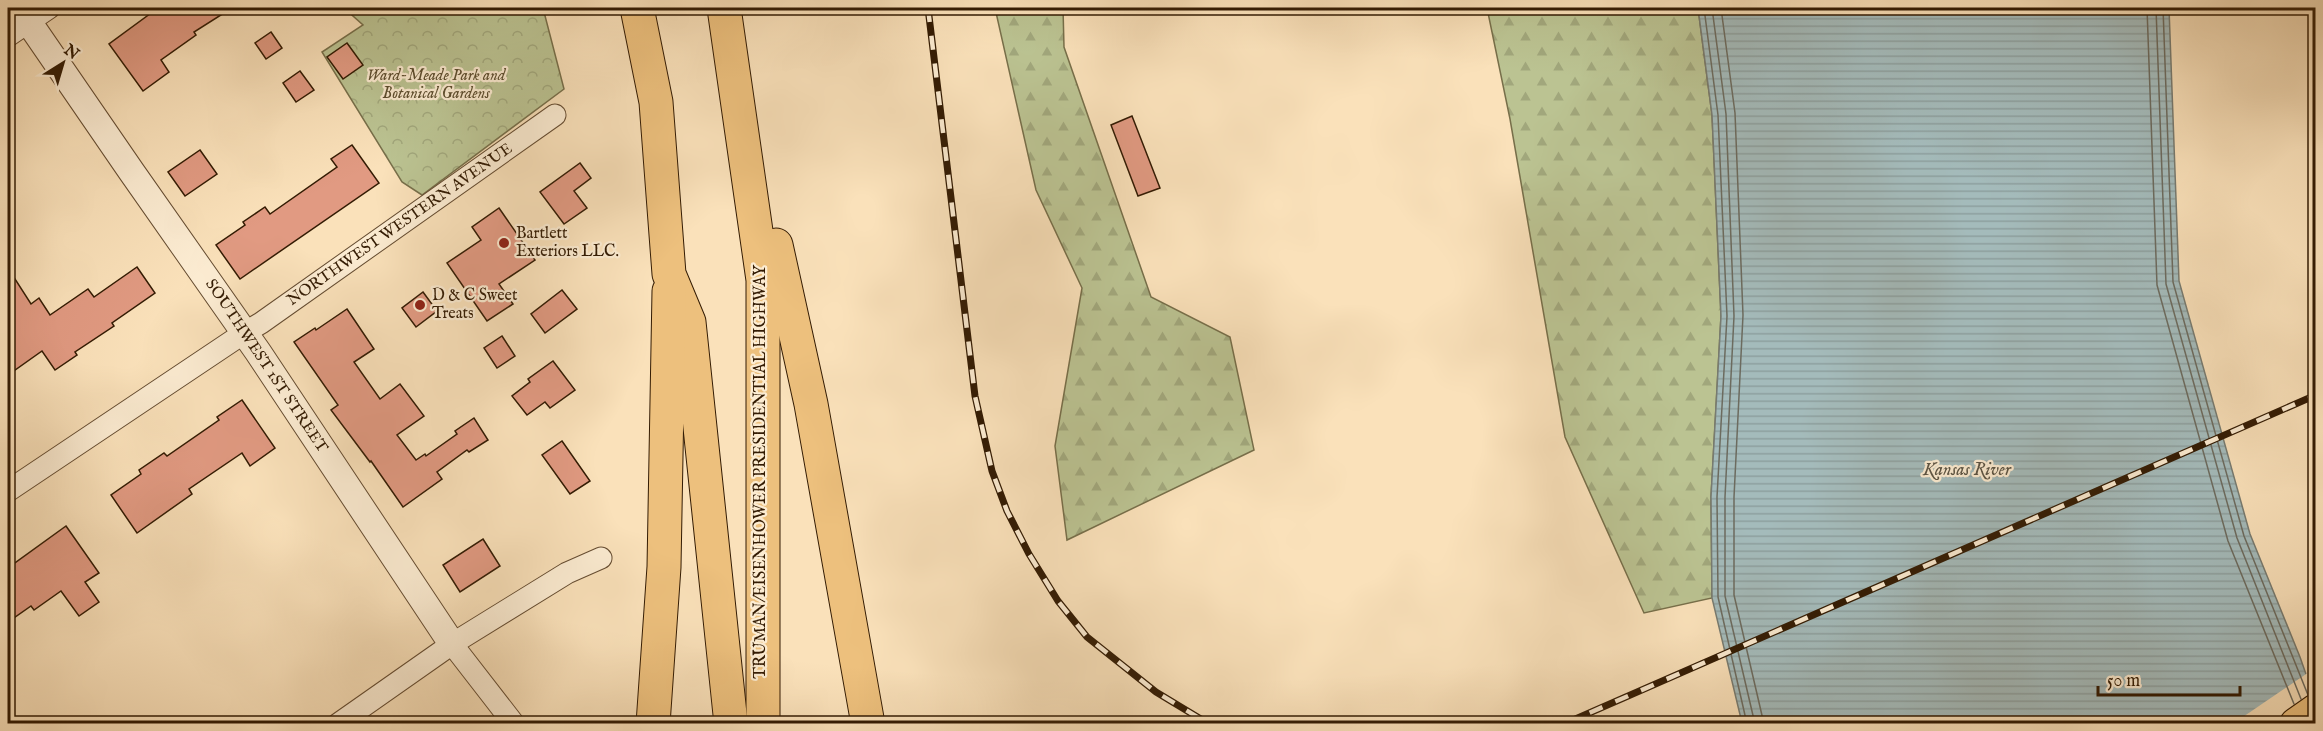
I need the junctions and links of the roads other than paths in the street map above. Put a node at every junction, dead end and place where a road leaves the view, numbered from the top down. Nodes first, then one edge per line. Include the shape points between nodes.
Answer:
1 (638, 8) edge
2 (33, 12) edge
3 (726, 21) edge
4 (8, 36) edge
5 (555, 115) dead end
6 (669, 274) junction
7 (244, 333) junction
8 (8, 491) edge
9 (601, 558) dead end
10 (452, 644) junction
11 (2316, 710) edge
12 (338, 723) edge
13 (514, 723) edge
14 (653, 723) edge
15 (731, 723) edge
16 (763, 723) edge
17 (868, 723) edge
18 (2296, 723) edge

1 - 6 highway via 656,102
2 - 4 street
2 - 7 street, SOUTHWEST 1ST STREET via 131,171
3 - 16 highway, TRUMAN/EISENHOWER PRESIDENTIAL HIGHWAY via 763,280
3 - 17 highway via 812,404
5 - 7 street, NORTHWEST WESTERN AVENUE
6 - 14 highway via 663,567
6 - 15 highway via 689,322
7 - 8 street, NORTHWEST WESTERN AVENUE
7 - 10 street, SOUTHWEST 1ST STREET
9 - 10 street via 567,573
10 - 12 street
10 - 13 street, SOUTHWEST 1ST STREET
11 - 18 main road

